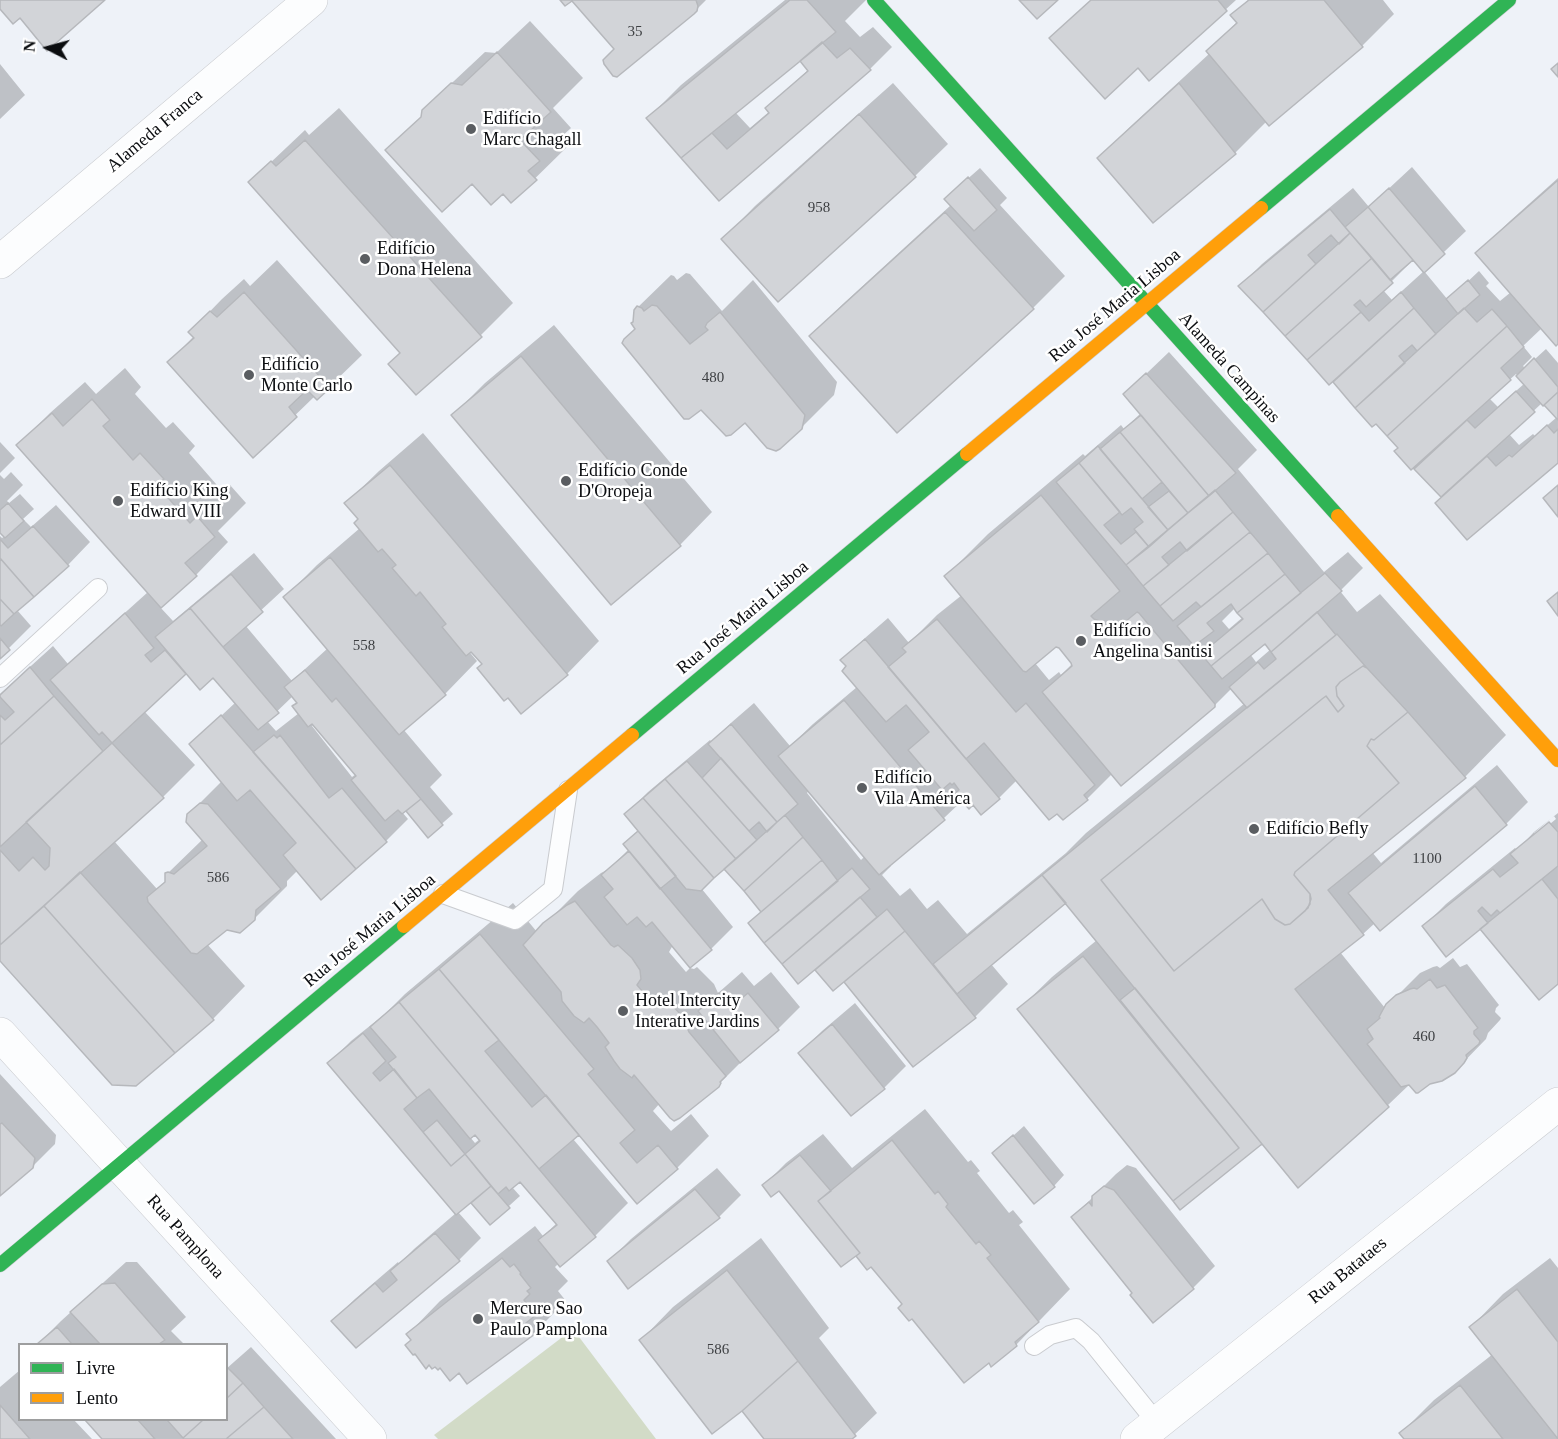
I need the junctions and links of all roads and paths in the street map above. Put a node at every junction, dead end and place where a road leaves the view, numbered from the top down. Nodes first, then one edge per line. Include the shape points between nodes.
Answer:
1 (310, 0) edge
2 (874, 0) edge
3 (1509, 0) edge
4 (0, 262) edge
5 (1147, 303) junction
6 (98, 588) dead end
7 (0, 678) edge
8 (1558, 760) edge
9 (568, 788) junction
10 (442, 894) junction
11 (0, 1034) edge
12 (1558, 1104) edge
13 (119, 1165) junction
14 (0, 1265) edge
15 (1034, 1346) dead end
16 (1147, 1431) edge
17 (370, 1439) edge

1 - 4 street, Alameda Franca
2 - 5 street, Alameda Campinas
3 - 5 street, Rua José Maria Lisboa
5 - 8 street, Alameda Campinas
5 - 9 street, Rua José Maria Lisboa
6 - 7 lane
9 - 10 street, Rua José Maria Lisboa
9 - 10 lane via 553,889 515,920
10 - 13 street, Rua José Maria Lisboa
11 - 13 street, Rua Pamplona
12 - 16 street, Rua Batataes
13 - 14 street, Rua José Maria Lisboa
13 - 17 street, Rua Pamplona
15 - 16 lane via 1050,1335 1076,1328 1091,1341

